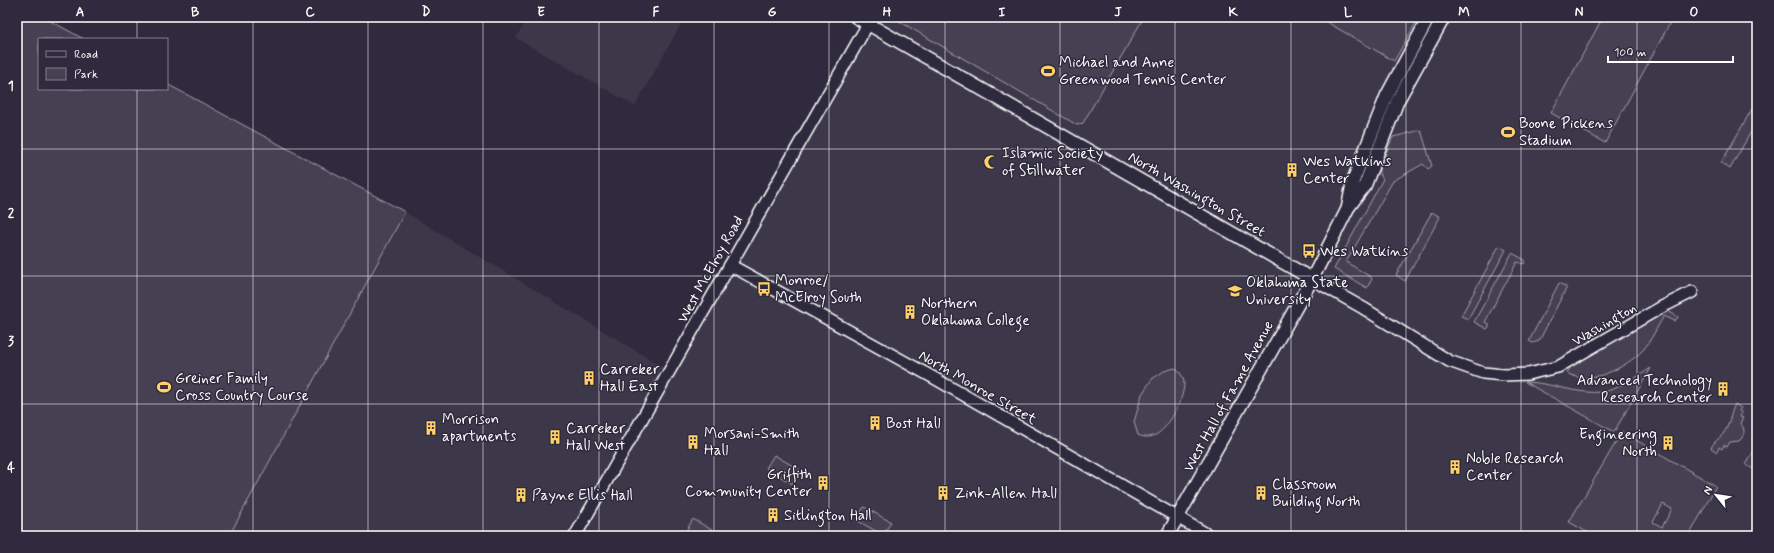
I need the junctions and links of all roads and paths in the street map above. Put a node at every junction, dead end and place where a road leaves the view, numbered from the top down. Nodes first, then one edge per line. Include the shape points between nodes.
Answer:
1 (856, 17) edge
2 (1429, 17) edge
3 (1444, 17) edge
4 (870, 20) edge
5 (1348, 208) junction
6 (730, 265) junction
7 (1312, 279) junction
8 (1692, 292) dead end
9 (1528, 374) joint
10 (1178, 516) junction
11 (575, 536) edge
12 (1167, 536) edge
13 (1210, 536) edge

1 - 4 main road, North Washington Street
2 - 5 main road, West Hall of Fame Avenue via 1387,94 1353,181
3 - 5 main road, West Hall of Fame Avenue via 1398,100 1365,185
4 - 6 street, West McElroy Road
4 - 7 main road, North Washington Street
5 - 7 main road, West Hall of Fame Avenue
6 - 10 street, North Monroe Street
6 - 11 street, West McElroy Road
7 - 9 street, North Washington Street via 1457,365 1484,373
7 - 10 main road, West Hall of Fame Avenue
8 - 9 street, Washington via 1558,367
10 - 12 main road, West Hall of Fame Avenue
10 - 13 street, North Monroe Street

